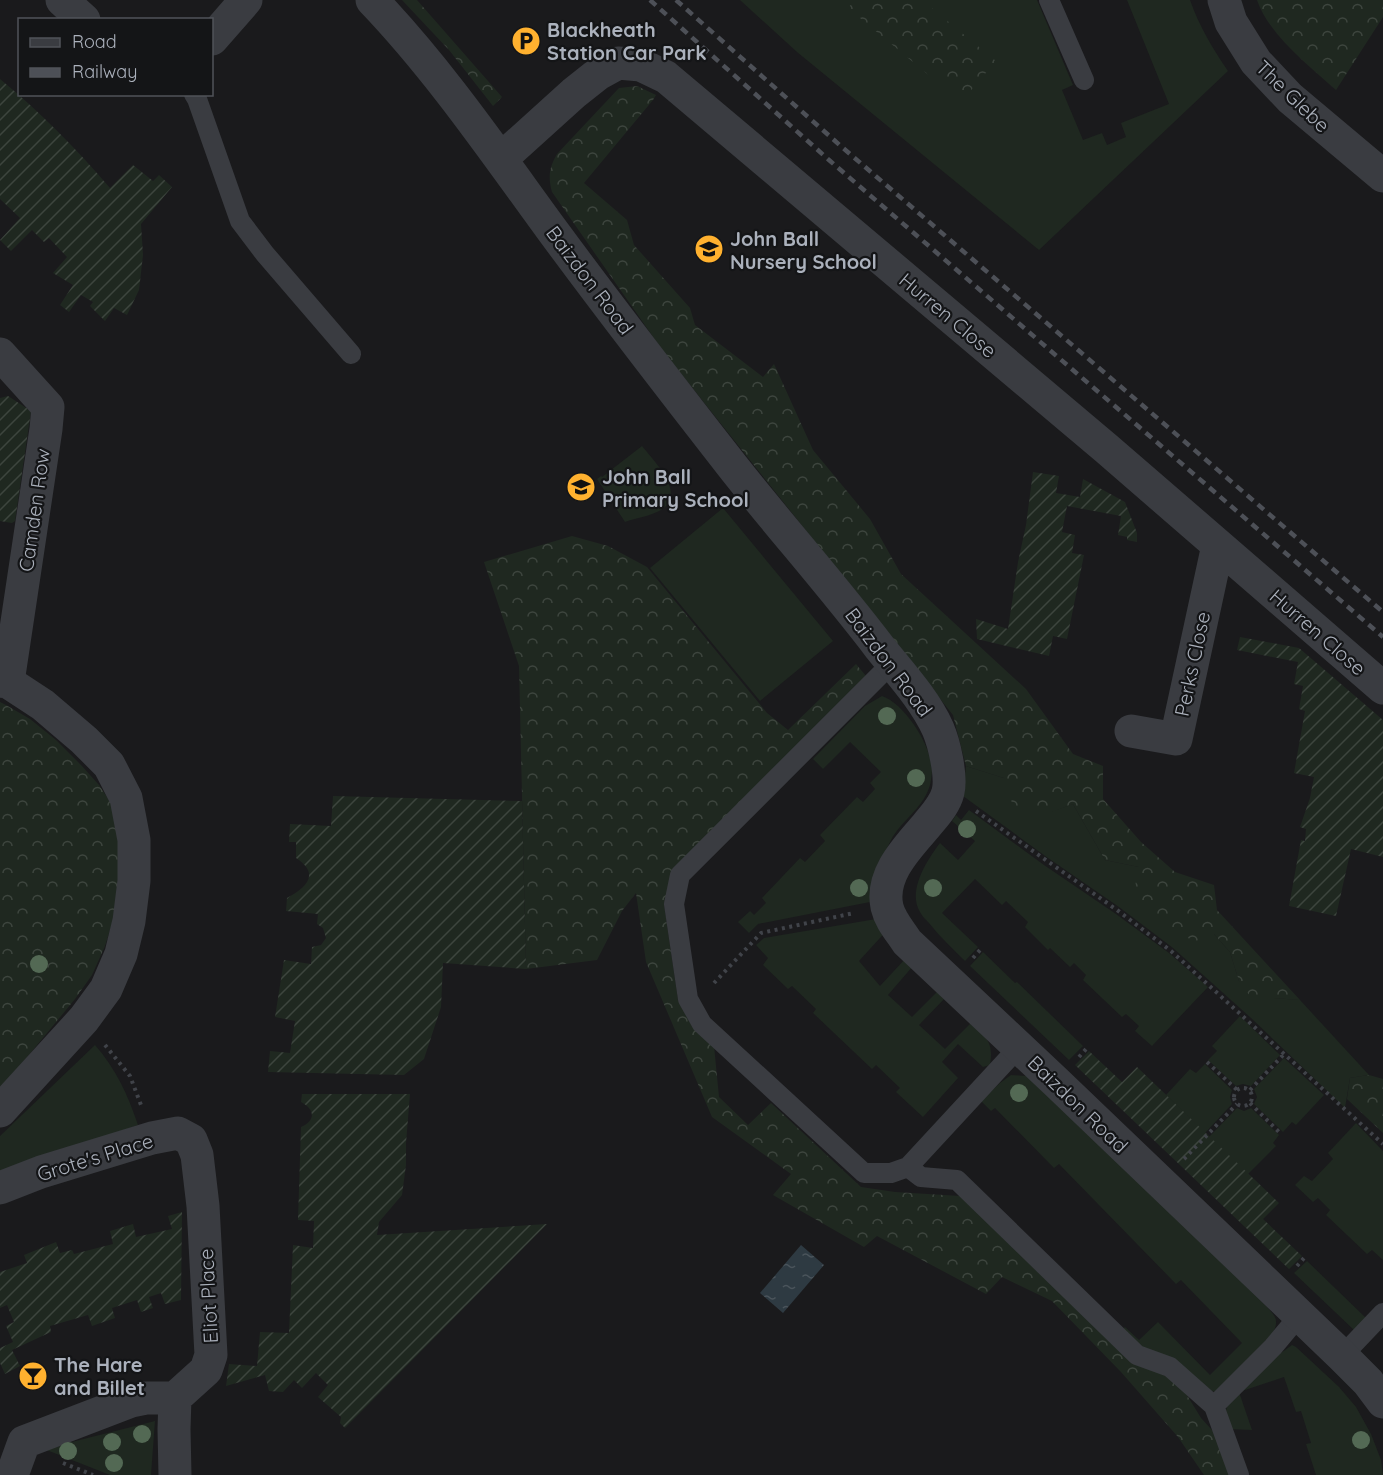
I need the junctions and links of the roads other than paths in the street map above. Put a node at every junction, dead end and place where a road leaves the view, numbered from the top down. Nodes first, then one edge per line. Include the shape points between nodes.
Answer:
1 (62, 0) edge
2 (246, 0) edge
3 (372, 0) edge
4 (1049, 0) edge
5 (1224, 0) edge
6 (82, 18) edge
7 (213, 38) edge
8 (1084, 80) dead end
9 (195, 96) edge
10 (501, 159) junction
11 (1383, 176) edge
12 (0, 354) edge
13 (351, 354) dead end
14 (1218, 545) junction
15 (892, 663) junction
16 (4, 682) edge
17 (1383, 688) edge
18 (1131, 731) dead end
19 (1019, 1047) junction
20 (0, 1111) edge
21 (191, 1140) joint
22 (908, 1167) junction
23 (0, 1188) edge
24 (1383, 1313) edge
25 (1299, 1316) junction
26 (1342, 1356) junction
27 (175, 1398) junction
28 (1383, 1402) edge
29 (1214, 1406) junction
30 (12, 1475) edge
31 (175, 1475) edge
32 (1239, 1475) edge

1 - 6 street
2 - 7 street
3 - 10 street, Baizdon Road via 423,57
4 - 8 lane
5 - 11 street, The Glebe via 1231,22 1256,62 1290,98
9 - 13 lane via 240,221
10 - 14 street, Hurren Close via 574,93 618,63 640,65 666,77
10 - 15 street, Baizdon Road via 728,460
12 - 16 street, Camden Row via 48,407
14 - 17 street, Hurren Close
14 - 18 street, Perks Close via 1176,739
15 - 19 street, Baizdon Road via 938,730 948,791 935,816 896,862 887,885 887,906 907,942
15 - 22 lane via 680,874 674,904 688,999 702,1024 864,1173 891,1173
16 - 20 street via 43,705 109,765 126,798 134,840 134,881 121,954 106,989 84,1019
19 - 22 lane
19 - 25 street, Baizdon Road
21 - 23 street, Grote's Place via 178,1133 152,1138
21 - 27 street, Eliot Place via 204,1206 211,1355 206,1370
22 - 29 lane via 921,1177 957,1180 1137,1355 1170,1367
24 - 26 lane
25 - 26 street, Baizdon Road
25 - 29 lane
26 - 28 street, Baizdon Road
27 - 30 street via 131,1401 24,1442
27 - 31 street
29 - 32 lane

